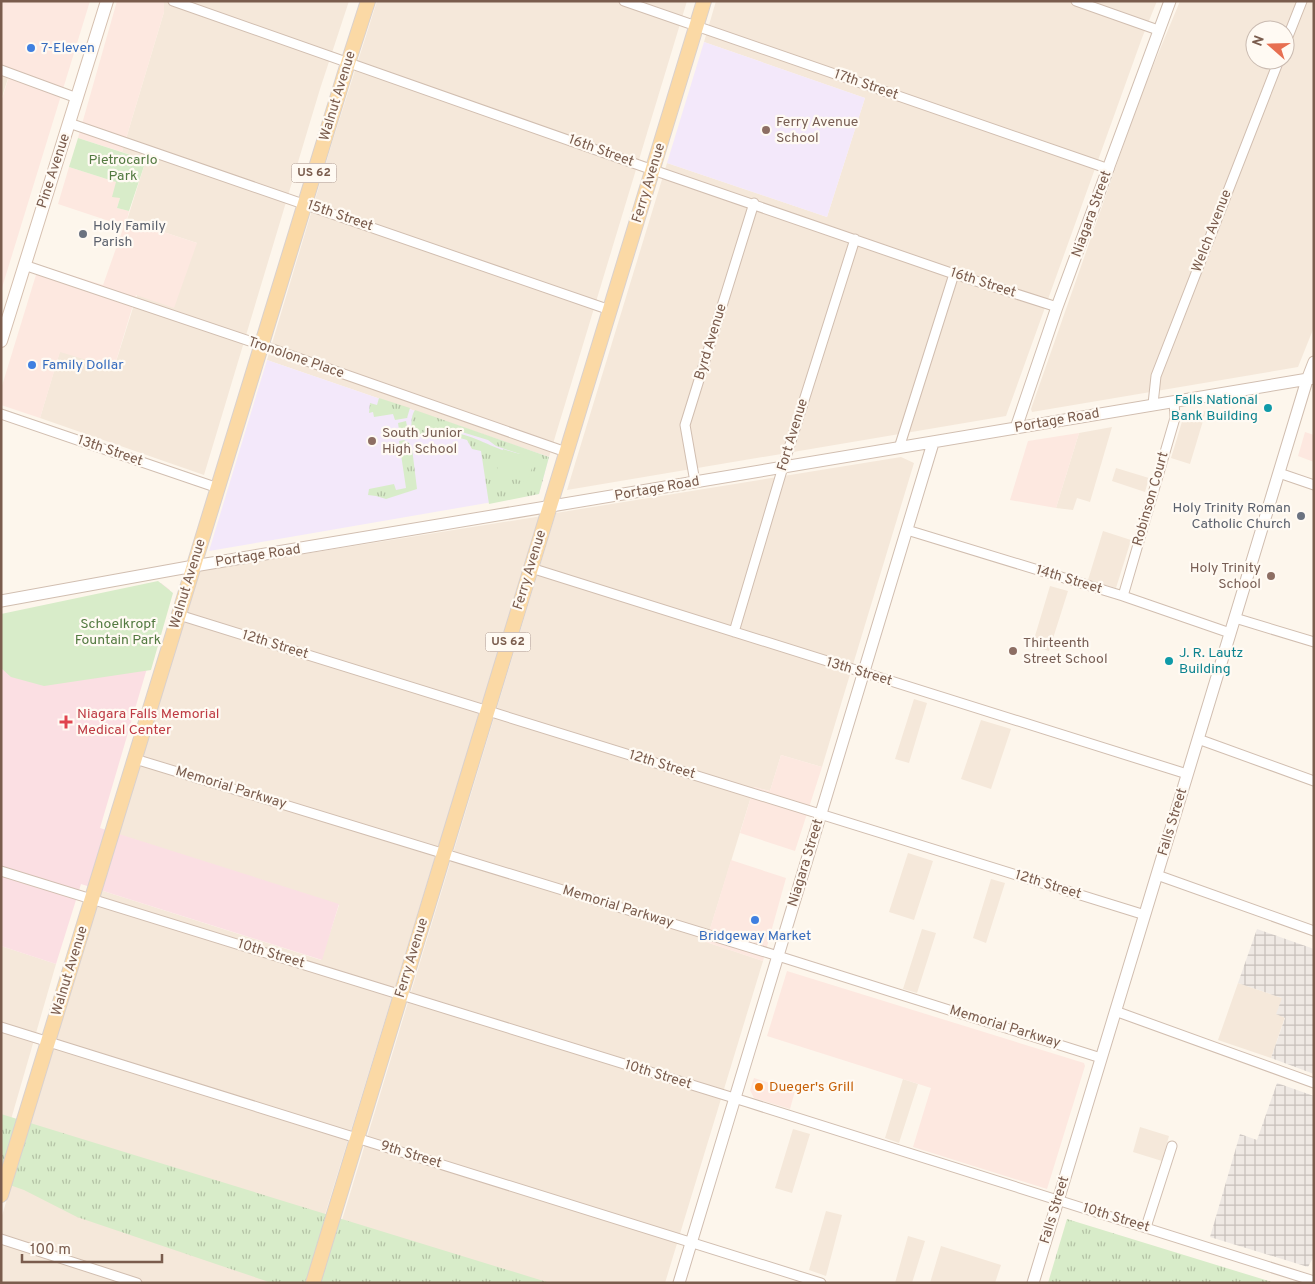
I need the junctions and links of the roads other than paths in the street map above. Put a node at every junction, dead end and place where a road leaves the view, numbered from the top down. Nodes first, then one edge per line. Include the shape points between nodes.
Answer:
1 (107, 1) edge
2 (173, 1) edge
3 (368, 1) edge
4 (624, 1) edge
5 (704, 1) edge
6 (1076, 1) edge
7 (1170, 1) edge
8 (1302, 1) edge
9 (1294, 20) edge
10 (696, 27) junction
11 (1158, 30) junction
12 (348, 62) junction
13 (1, 70) edge
14 (1275, 70) edge
15 (77, 98) junction
16 (69, 123) junction
17 (1109, 169) junction
18 (653, 170) junction
19 (754, 203) junction
20 (305, 204) junction
21 (855, 239) junction
22 (24, 265) junction
23 (954, 274) junction
24 (1057, 308) junction
25 (610, 310) junction
26 (1, 341) edge
27 (261, 345) junction
28 (1314, 362) edge
29 (1310, 379) edge
30 (1174, 402) junction
31 (1153, 404) junction
32 (1, 414) edge
33 (1016, 428) junction
34 (933, 443) junction
35 (899, 448) junction
36 (566, 452) junction
37 (783, 467) junction
38 (1279, 472) junction
39 (695, 482) junction
40 (1314, 485) edge
41 (218, 488) junction
42 (550, 508) junction
43 (907, 530) junction
44 (194, 566) junction
45 (531, 568) junction
46 (1123, 596) junction
47 (1, 601) edge
48 (179, 615) junction
49 (1235, 618) junction
50 (734, 632) junction
51 (1230, 633) junction
52 (1314, 642) edge
53 (864, 673) junction
54 (488, 711) junction
55 (1198, 739) junction
56 (135, 758) junction
57 (1188, 774) junction
58 (1314, 781) edge
59 (821, 815) junction
60 (444, 854) junction
61 (1, 871) edge
62 (1157, 875) junction
63 (92, 899) junction
64 (1145, 915) junction
65 (1314, 932) edge
66 (778, 956) junction
67 (401, 994) junction
68 (1115, 1011) junction
69 (1, 1027) edge
70 (48, 1041) junction
71 (1101, 1058) junction
72 (1314, 1082) edge
73 (735, 1099) junction
74 (357, 1139) junction
75 (1172, 1146) dead end
76 (1, 1196) edge
77 (1058, 1200) junction
78 (1146, 1227) junction
79 (1, 1239) edge
80 (691, 1242) junction
81 (1314, 1281) edge
82 (137, 1283) edge
83 (313, 1283) edge
84 (679, 1283) edge
85 (821, 1283) edge
86 (1033, 1283) edge

1 - 15 main road, Pine Avenue
2 - 12 street, 16th Street
3 - 12 main road, Walnut Avenue / US 62
4 - 10 street, 17th Street
5 - 10 main road, Ferry Avenue / US 62
6 - 11 street
7 - 11 street, Niagara Street
8 - 9 street
10 - 17 street, 17th Street
10 - 18 main road, Ferry Avenue / US 62
11 - 17 street, Niagara Street
12 - 18 street, 16th Street
12 - 20 main road, Walnut Avenue / US 62
13 - 15 street
14 - 31 street, Welch Avenue via 1156,376
15 - 16 main road, Pine Avenue
16 - 20 street, 15th Street
16 - 22 main road, Pine Avenue
17 - 24 street, Niagara Street
18 - 19 street, 16th Street
18 - 25 main road, Ferry Avenue / US 62
19 - 21 street, 16th Street
19 - 39 street, Byrd Avenue via 686,425
20 - 25 street, 15th Street
20 - 27 main road, Walnut Avenue / US 62
21 - 23 street, 16th Street
21 - 37 street, Fort Avenue
22 - 26 main road, Pine Avenue
22 - 27 street, Tronolone Place
23 - 24 street, 16th Street
23 - 35 street
24 - 33 street, Niagara Street
25 - 36 main road, Ferry Avenue / US 62
27 - 36 street, Tronolone Place
27 - 41 main road, Walnut Avenue / US 62
28 - 29 street, Falls Street
29 - 30 street, Portage Road
29 - 38 street, Falls Street
30 - 31 street, Portage Road
30 - 46 street, Robinson Court via 1175,418
31 - 33 street, Portage Road
32 - 41 street, 13th Street
33 - 34 street, Portage Road
34 - 35 street, Portage Road
34 - 43 street, Niagara Street
35 - 37 street, Portage Road
36 - 42 main road, Ferry Avenue / US 62
37 - 39 street, Portage Road
37 - 50 street, Fort Avenue
38 - 40 street
38 - 49 street, Falls Street
39 - 42 street, Portage Road
41 - 44 main road, Walnut Avenue / US 62
42 - 44 street, Portage Road
42 - 45 main road, Ferry Avenue / US 62
43 - 46 street, 14th Street
43 - 53 street, Niagara Street
44 - 47 street, Portage Road
44 - 48 main road, Walnut Avenue / US 62
45 - 50 street, 13th Street
45 - 54 main road, Ferry Avenue / US 62
46 - 51 street, 14th Street
48 - 54 street, 12th Street
48 - 56 main road, Walnut Avenue / US 62
49 - 51 street, Falls Street
49 - 52 street
50 - 53 street, 13th Street
51 - 55 street, Falls Street
53 - 57 street, 13th Street
53 - 59 street, Niagara Street
54 - 59 street, 12th Street
54 - 60 main road, Ferry Avenue / US 62
55 - 57 street, Falls Street
55 - 58 street
56 - 60 street, Memorial Parkway
56 - 63 main road, Walnut Avenue / US 62
57 - 62 street, Falls Street
59 - 64 street, 12th Street
59 - 66 street, Niagara Street
60 - 66 street, Memorial Parkway
60 - 67 main road, Ferry Avenue / US 62
61 - 63 street, 10th Street
62 - 64 street, Falls Street
62 - 65 street
63 - 67 street, 10th Street
63 - 70 main road, Walnut Avenue / US 62
64 - 68 street, Falls Street
66 - 71 street, Memorial Parkway
66 - 73 street, Niagara Street
67 - 73 street, 10th Street
67 - 74 main road, Ferry Avenue / US 62
68 - 71 street, Falls Street
68 - 72 street
69 - 70 street, 9th Street
70 - 74 street, 9th Street
70 - 76 main road, Walnut Avenue / US 62
71 - 77 street, Falls Street
73 - 77 street, 10th Street
73 - 80 street, Niagara Street
74 - 80 street, 9th Street
74 - 83 main road, Ferry Avenue / US 62
75 - 78 street
77 - 78 street, 10th Street
77 - 86 street, Falls Street
78 - 81 street, 10th Street
79 - 82 street
80 - 84 street, Niagara Street
80 - 85 street, 9th Street

